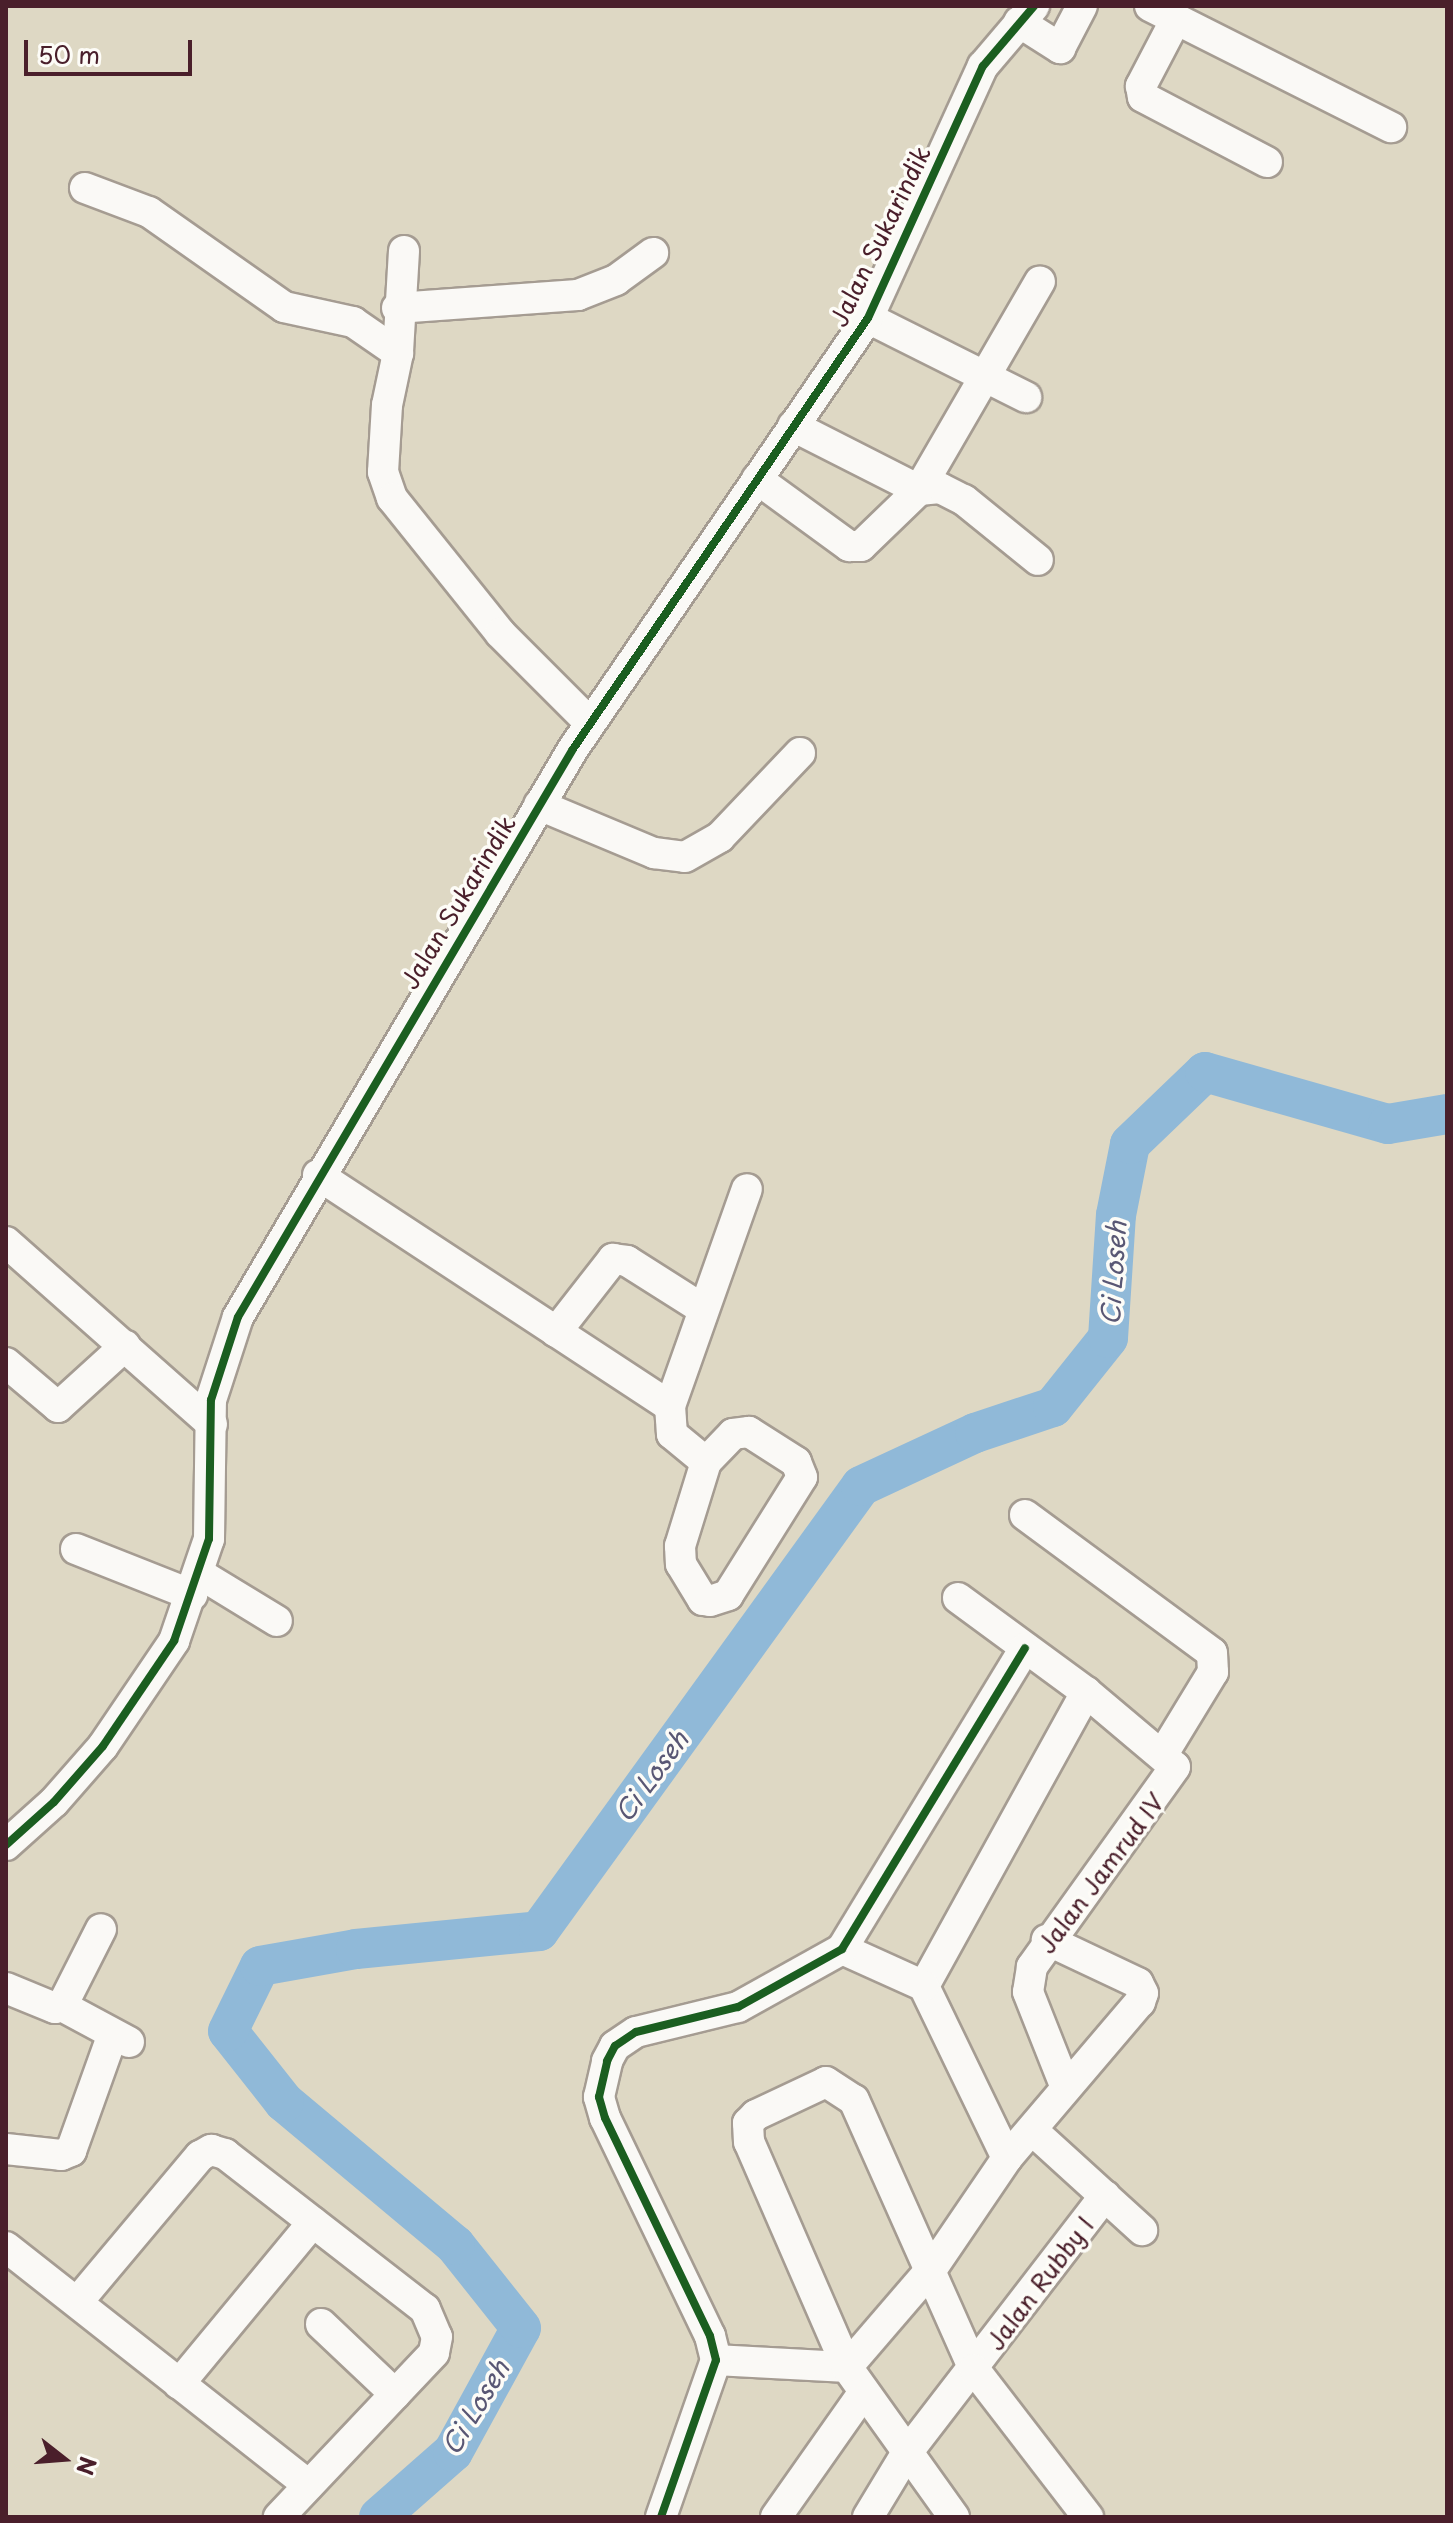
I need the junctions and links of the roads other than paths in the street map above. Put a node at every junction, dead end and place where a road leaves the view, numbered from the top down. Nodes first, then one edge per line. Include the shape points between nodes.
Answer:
1 (1082, 6) edge
2 (1163, 13) edge
3 (1027, 14) edge
4 (1391, 127) dead end
5 (1267, 162) dead end
6 (85, 188) dead end
7 (404, 251) dead end
8 (653, 253) dead end
9 (1040, 281) dead end
10 (397, 308) junction
11 (868, 318) junction
12 (398, 353) junction
13 (989, 375) junction
14 (1026, 397) dead end
15 (793, 426) junction
16 (757, 479) junction
17 (919, 490) junction
18 (1038, 560) dead end
19 (590, 723) junction
20 (800, 753) dead end
21 (539, 805) junction
22 (318, 1175) junction
23 (747, 1189) dead end
24 (12, 1258) edge
25 (701, 1308) junction
26 (556, 1332) junction
27 (125, 1346) junction
28 (6, 1363) edge
29 (670, 1406) junction
30 (212, 1424) junction
31 (706, 1462) junction
32 (1025, 1515) dead end
33 (76, 1549) dead end
34 (196, 1585) junction
35 (958, 1598) dead end
36 (277, 1621) dead end
37 (1025, 1648) junction
38 (1086, 1692) junction
39 (1163, 1754) junction
40 (6, 1845) edge
41 (101, 1929) dead end
42 (1047, 1940) junction
43 (842, 1949) junction
44 (924, 1986) junction
45 (6, 1988) edge
46 (62, 2006) junction
47 (1066, 2088) junction
48 (1032, 2130) junction
49 (6, 2149) edge
50 (1007, 2158) junction
51 (1105, 2196) junction
52 (313, 2222) junction
53 (1142, 2230) dead end
54 (6, 2247) edge
55 (933, 2267) junction
56 (79, 2300) junction
57 (321, 2324) dead end
58 (716, 2360) junction
59 (974, 2369) junction
60 (855, 2380) junction
61 (179, 2384) junction
62 (395, 2394) junction
63 (906, 2454) junction
64 (308, 2485) junction
65 (279, 2517) edge
66 (661, 2517) edge
67 (776, 2517) edge
68 (868, 2517) edge
69 (954, 2517) edge
70 (1087, 2517) edge

1 - 3 street via 1060,48
2 - 4 street
2 - 5 street via 1141,86 1143,97
3 - 11 street, Jalan Sukarindik via 983,66
6 - 12 street via 149,212 284,307 353,322
7 - 10 street
8 - 10 street via 616,280 578,295
9 - 13 street
10 - 12 street
11 - 13 street
11 - 15 street, Jalan Sukarindik
12 - 19 street via 387,405 383,472 392,498 500,633
13 - 14 street
13 - 17 street
15 - 16 street, Jalan Sukarindik
15 - 17 street
16 - 17 street via 855,548
16 - 19 street, Jalan Sukarindik
17 - 18 street via 940,488 964,500
19 - 21 street, Jalan Sukarindik
20 - 21 street via 720,837 685,857 654,853
21 - 22 street, Jalan Sukarindik
22 - 26 street
22 - 30 street, Jalan Sukarindik via 225,1346 211,1400
23 - 25 street
24 - 27 street
25 - 26 street via 627,1261 613,1259
25 - 29 street
26 - 29 street
27 - 28 street via 67,1405 58,1407
27 - 30 street
29 - 31 street via 672,1434
30 - 34 street, Jalan Sukarindik via 213,1516
31 - 31 street via 733,1434 749,1432 796,1462 802,1477 728,1595 710,1601 703,1600 681,1564 680,1546
32 - 39 street via 1212,1653 1213,1672
33 - 34 street
34 - 36 street
34 - 40 street, Jalan Sukarindik via 163,1660 103,1746 54,1802
35 - 37 street
37 - 38 street
37 - 43 street
38 - 39 street
38 - 44 street
39 - 42 street, Jalan Jamrud IV via 1174,1763 1172,1777
41 - 46 street
42 - 47 street, Jalan Jamrud IV via 1032,1967 1028,1992
42 - 47 street via 1138,1983 1143,1993
43 - 44 street
43 - 58 street via 738,2007 636,2032 615,2046 601,2078 605,2118 710,2336
44 - 50 street
45 - 46 street via 55,2008
46 - 49 street via 121,2038 71,2151 61,2155
47 - 48 street
48 - 50 street
48 - 51 street
50 - 55 street
51 - 53 street
51 - 59 street, Jalan Rubby I
52 - 56 street via 225,2154 211,2150 200,2156
52 - 61 street
52 - 62 street via 425,2309 434,2324 434,2353
54 - 56 street
55 - 59 street
55 - 60 street
55 - 60 street via 846,2091 826,2082 748,2123 752,2153
56 - 61 street
57 - 62 street
58 - 60 street
58 - 66 street
59 - 63 street, Jalan Rubby I
59 - 70 street
60 - 63 street
60 - 67 street
61 - 64 street
62 - 64 street
63 - 68 street, Jalan Rubby I
63 - 69 street
64 - 65 street

